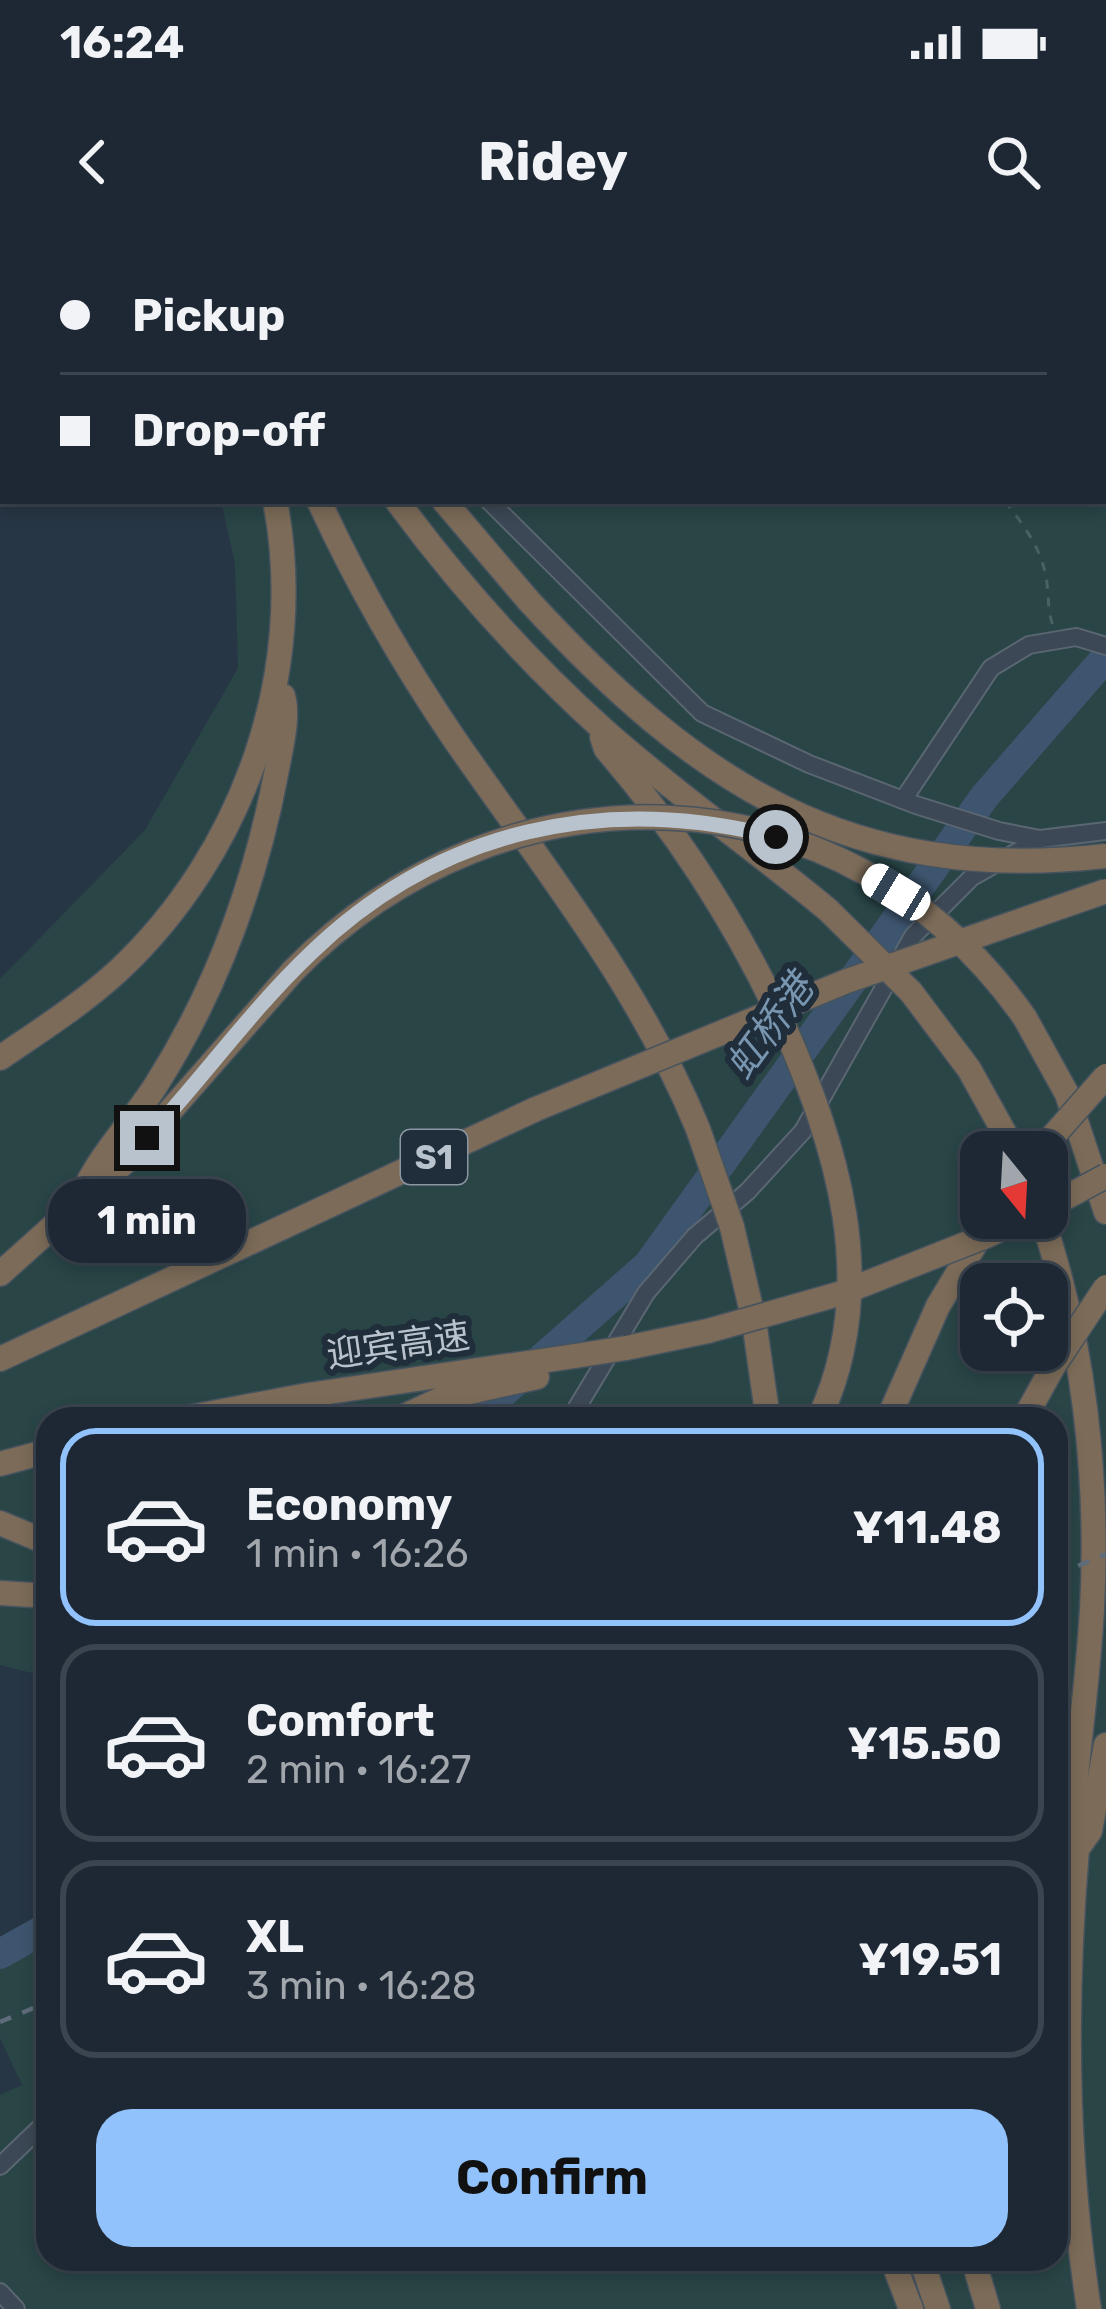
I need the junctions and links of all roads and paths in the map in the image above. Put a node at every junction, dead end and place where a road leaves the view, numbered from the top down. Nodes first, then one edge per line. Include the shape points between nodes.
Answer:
1 (275, 504) edge
2 (320, 504) edge
3 (399, 504) edge
4 (447, 504) edge
5 (491, 504) edge
6 (1007, 504) edge
7 (1072, 638) junction
8 (1106, 646) edge
9 (276, 676) junction
10 (597, 724) junction
11 (909, 802) junction
12 (1106, 831) edge
13 (1040, 839) junction
14 (1106, 856) edge
15 (1106, 891) edge
16 (0, 1058) edge
17 (1106, 1076) edge
18 (1003, 1131) edge
19 (1058, 1131) edge
20 (1106, 1176) edge
21 (1068, 1196) edge
22 (77, 1208) junction
23 (1106, 1212) edge
24 (978, 1239) edge
25 (979, 1239) edge
26 (1047, 1239) edge
27 (0, 1274) edge
28 (1106, 1287) edge
29 (575, 1356) junction
30 (0, 1360) edge
31 (243, 1407) edge
32 (424, 1407) edge
33 (577, 1407) edge
34 (766, 1407) edge
35 (824, 1407) edge
36 (893, 1407) edge
37 (1031, 1407) edge
38 (36, 1454) edge
39 (0, 1464) edge
40 (0, 1523) edge
41 (36, 1538) edge
42 (0, 1593) edge
43 (36, 1595) edge
44 (1106, 1745) edge
45 (1077, 1849) junction
46 (1068, 2049) edge
47 (1068, 2088) edge
48 (36, 2132) edge
49 (0, 2166) edge
50 (896, 2271) edge
51 (926, 2271) edge
52 (977, 2271) edge
53 (0, 2292) edge
54 (16, 2309) edge
55 (911, 2309) edge
56 (938, 2309) edge
57 (988, 2309) edge
58 (1089, 2309) edge

1 - 9 highway via 283,593
2 - 34 highway, bridge via 418,683 621,975 666,1057 732,1227
3 - 10 highway via 497,624
4 - 14 highway, bridge via 528,600 672,734 808,820 878,845 964,860
5 - 11 street via 702,713
6 - 7 path via 1034,539 1054,626
7 - 8 street
7 - 11 street via 1029,645 991,668
9 - 16 highway via 244,790 186,893 119,970
9 - 22 highway via 286,704 279,755 236,924 180,1044 86,1180
10 - 18 highway, bridge via 828,910 911,992
10 - 35 highway, bridge via 605,749 711,890 780,1017 827,1138 850,1238 847,1327
11 - 13 street
12 - 13 street
13 - 33 street via 972,877 914,936 803,1131 646,1293
15 - 30 highway, S1, bridge via 825,989 536,1109
17 - 19 highway, bridge
20 - 21 highway, bridge
22 - 23 highway, bridge via 293,971 366,906 459,854 520,833 616,818 681,818 776,837 867,875 949,933 1025,1018 1067,1094
22 - 27 highway
24 - 29 highway, 迎宾高速, bridge via 842,1293
25 - 36 highway via 938,1306
26 - 45 highway via 1075,1346 1092,1501 1092,1605 1071,1828
28 - 37 highway, bridge
29 - 31 highway, 迎宾高速
29 - 32 highway via 553,1374
38 - 39 highway
40 - 41 highway
42 - 43 highway
44 - 45 highway via 1090,1832
45 - 46 highway
47 - 58 highway
48 - 49 street
50 - 55 highway
51 - 56 highway
52 - 57 highway
53 - 54 street

